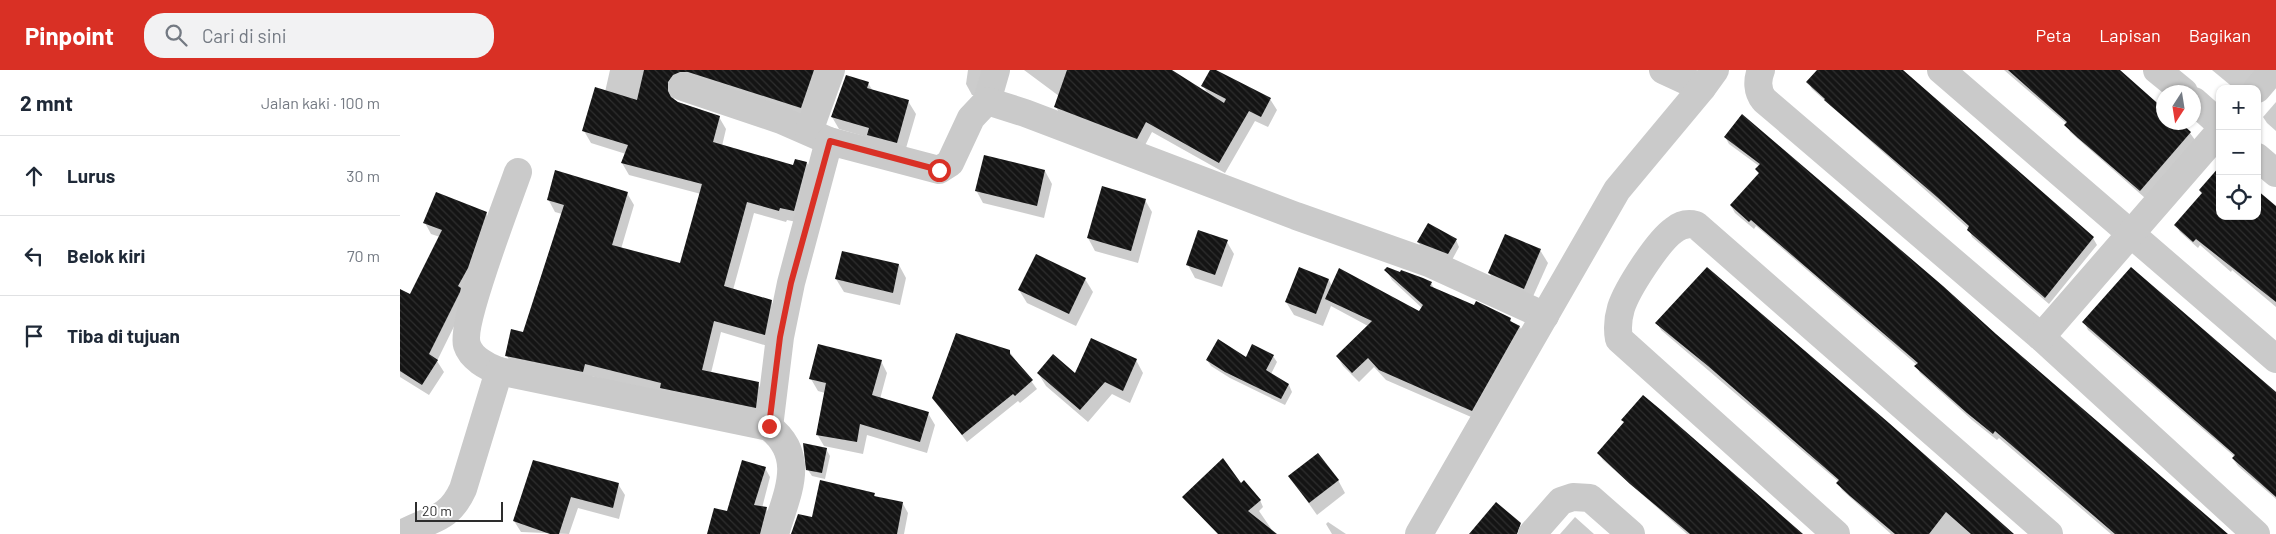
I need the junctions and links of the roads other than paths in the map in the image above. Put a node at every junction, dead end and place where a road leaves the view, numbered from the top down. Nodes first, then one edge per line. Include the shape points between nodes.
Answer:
1 (831, 70) edge
2 (996, 70) edge
3 (1663, 70) edge
4 (1761, 70) edge
5 (1942, 70) edge
6 (2157, 70) edge
7 (2273, 70) edge
8 (1709, 79) edge
9 (2175, 85) edge
10 (2260, 85) edge
11 (683, 87) dead end
12 (987, 101) junction
13 (2201, 107) edge
14 (2216, 120) edge
15 (819, 136) junction
16 (2216, 136) edge
17 (2261, 160) edge
18 (518, 172) dead end
19 (2276, 173) edge
20 (2131, 233) junction
21 (1545, 316) junction
22 (2041, 337) junction
23 (2276, 359) edge
24 (499, 371) junction
25 (769, 426) junction
26 (402, 534) edge
27 (775, 534) edge
28 (1419, 534) edge
29 (1532, 534) edge
30 (1631, 534) edge
31 (1836, 534) edge
32 (2049, 534) edge
33 (2256, 534) edge

1 - 15 street
2 - 12 street
3 - 8 street
4 - 22 street via 1759,90 1764,100
5 - 20 street
6 - 9 street
7 - 10 street
8 - 21 street via 1617,190
11 - 15 street
12 - 15 street via 971,118 950,163 939,170
12 - 21 street via 1429,263
13 - 14 street
15 - 25 street via 780,337
16 - 20 street
17 - 19 street
18 - 24 street via 477,289 466,336 467,346 477,358
20 - 22 street
20 - 23 street
21 - 28 street
22 - 33 street
24 - 25 street
24 - 26 street via 457,504 445,514
25 - 27 street via 779,435 792,463 792,475
29 - 30 street via 1560,501 1573,497 1590,498
31 - 32 street via 1619,338 1621,306 1648,260 1675,229 1685,224 1696,225

